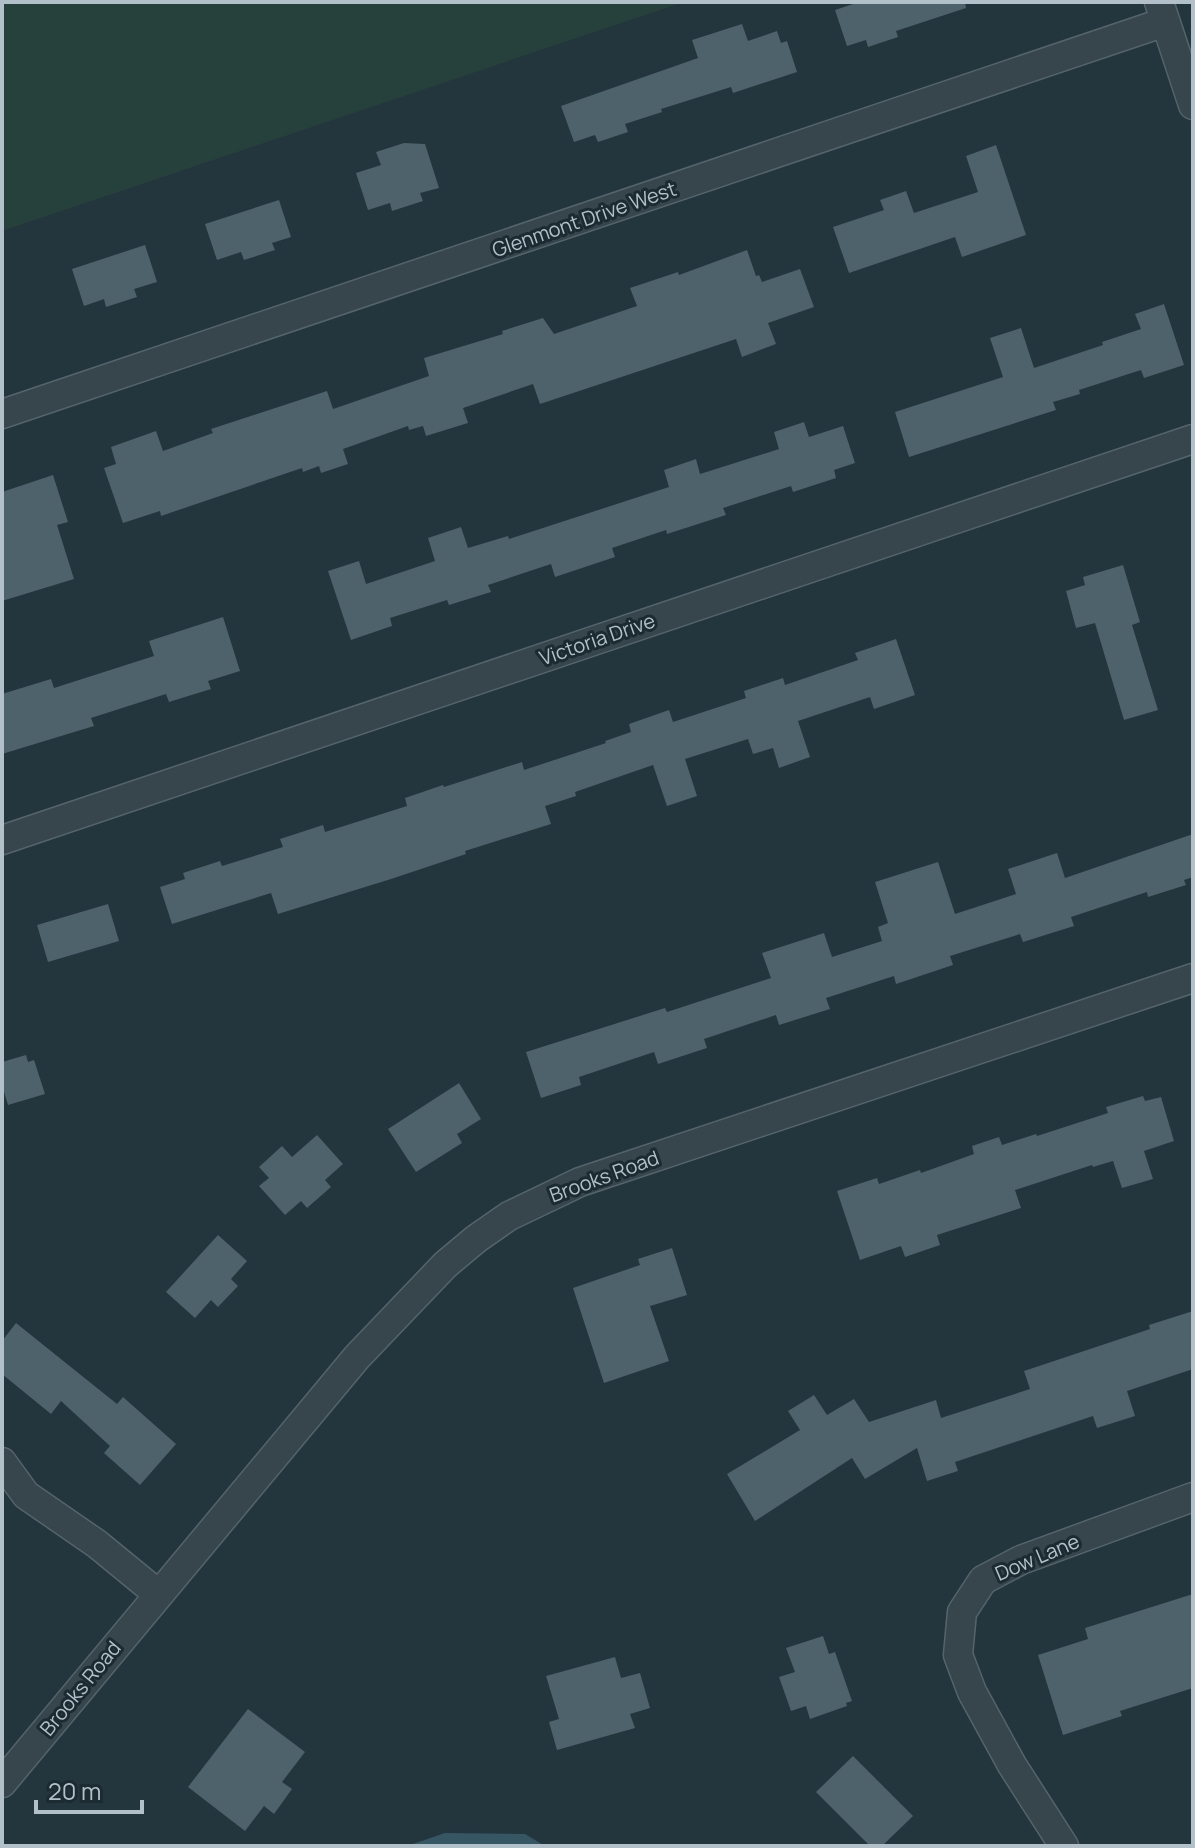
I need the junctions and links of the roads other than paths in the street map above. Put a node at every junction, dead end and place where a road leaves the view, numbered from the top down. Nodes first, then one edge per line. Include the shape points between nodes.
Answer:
1 (1162, 12) edge
2 (1193, 105) edge
3 (2, 414) edge
4 (1193, 439) edge
5 (2, 840) edge
6 (1193, 978) edge
7 (2, 1462) edge
8 (14, 1497) edge
9 (1193, 1497) edge
10 (158, 1594) junction
11 (2, 1783) edge
12 (1064, 1846) edge

1 - 2 street
1 - 3 street, Glenmont Drive West
4 - 5 street, Victoria Drive
6 - 10 street, Brooks Road via 580,1182 509,1216 445,1265 357,1357
7 - 8 street
8 - 10 street via 97,1544
9 - 12 street, Dow Lane via 1021,1560 983,1580 962,1612 958,1655 972,1692
10 - 11 street, Brooks Road

